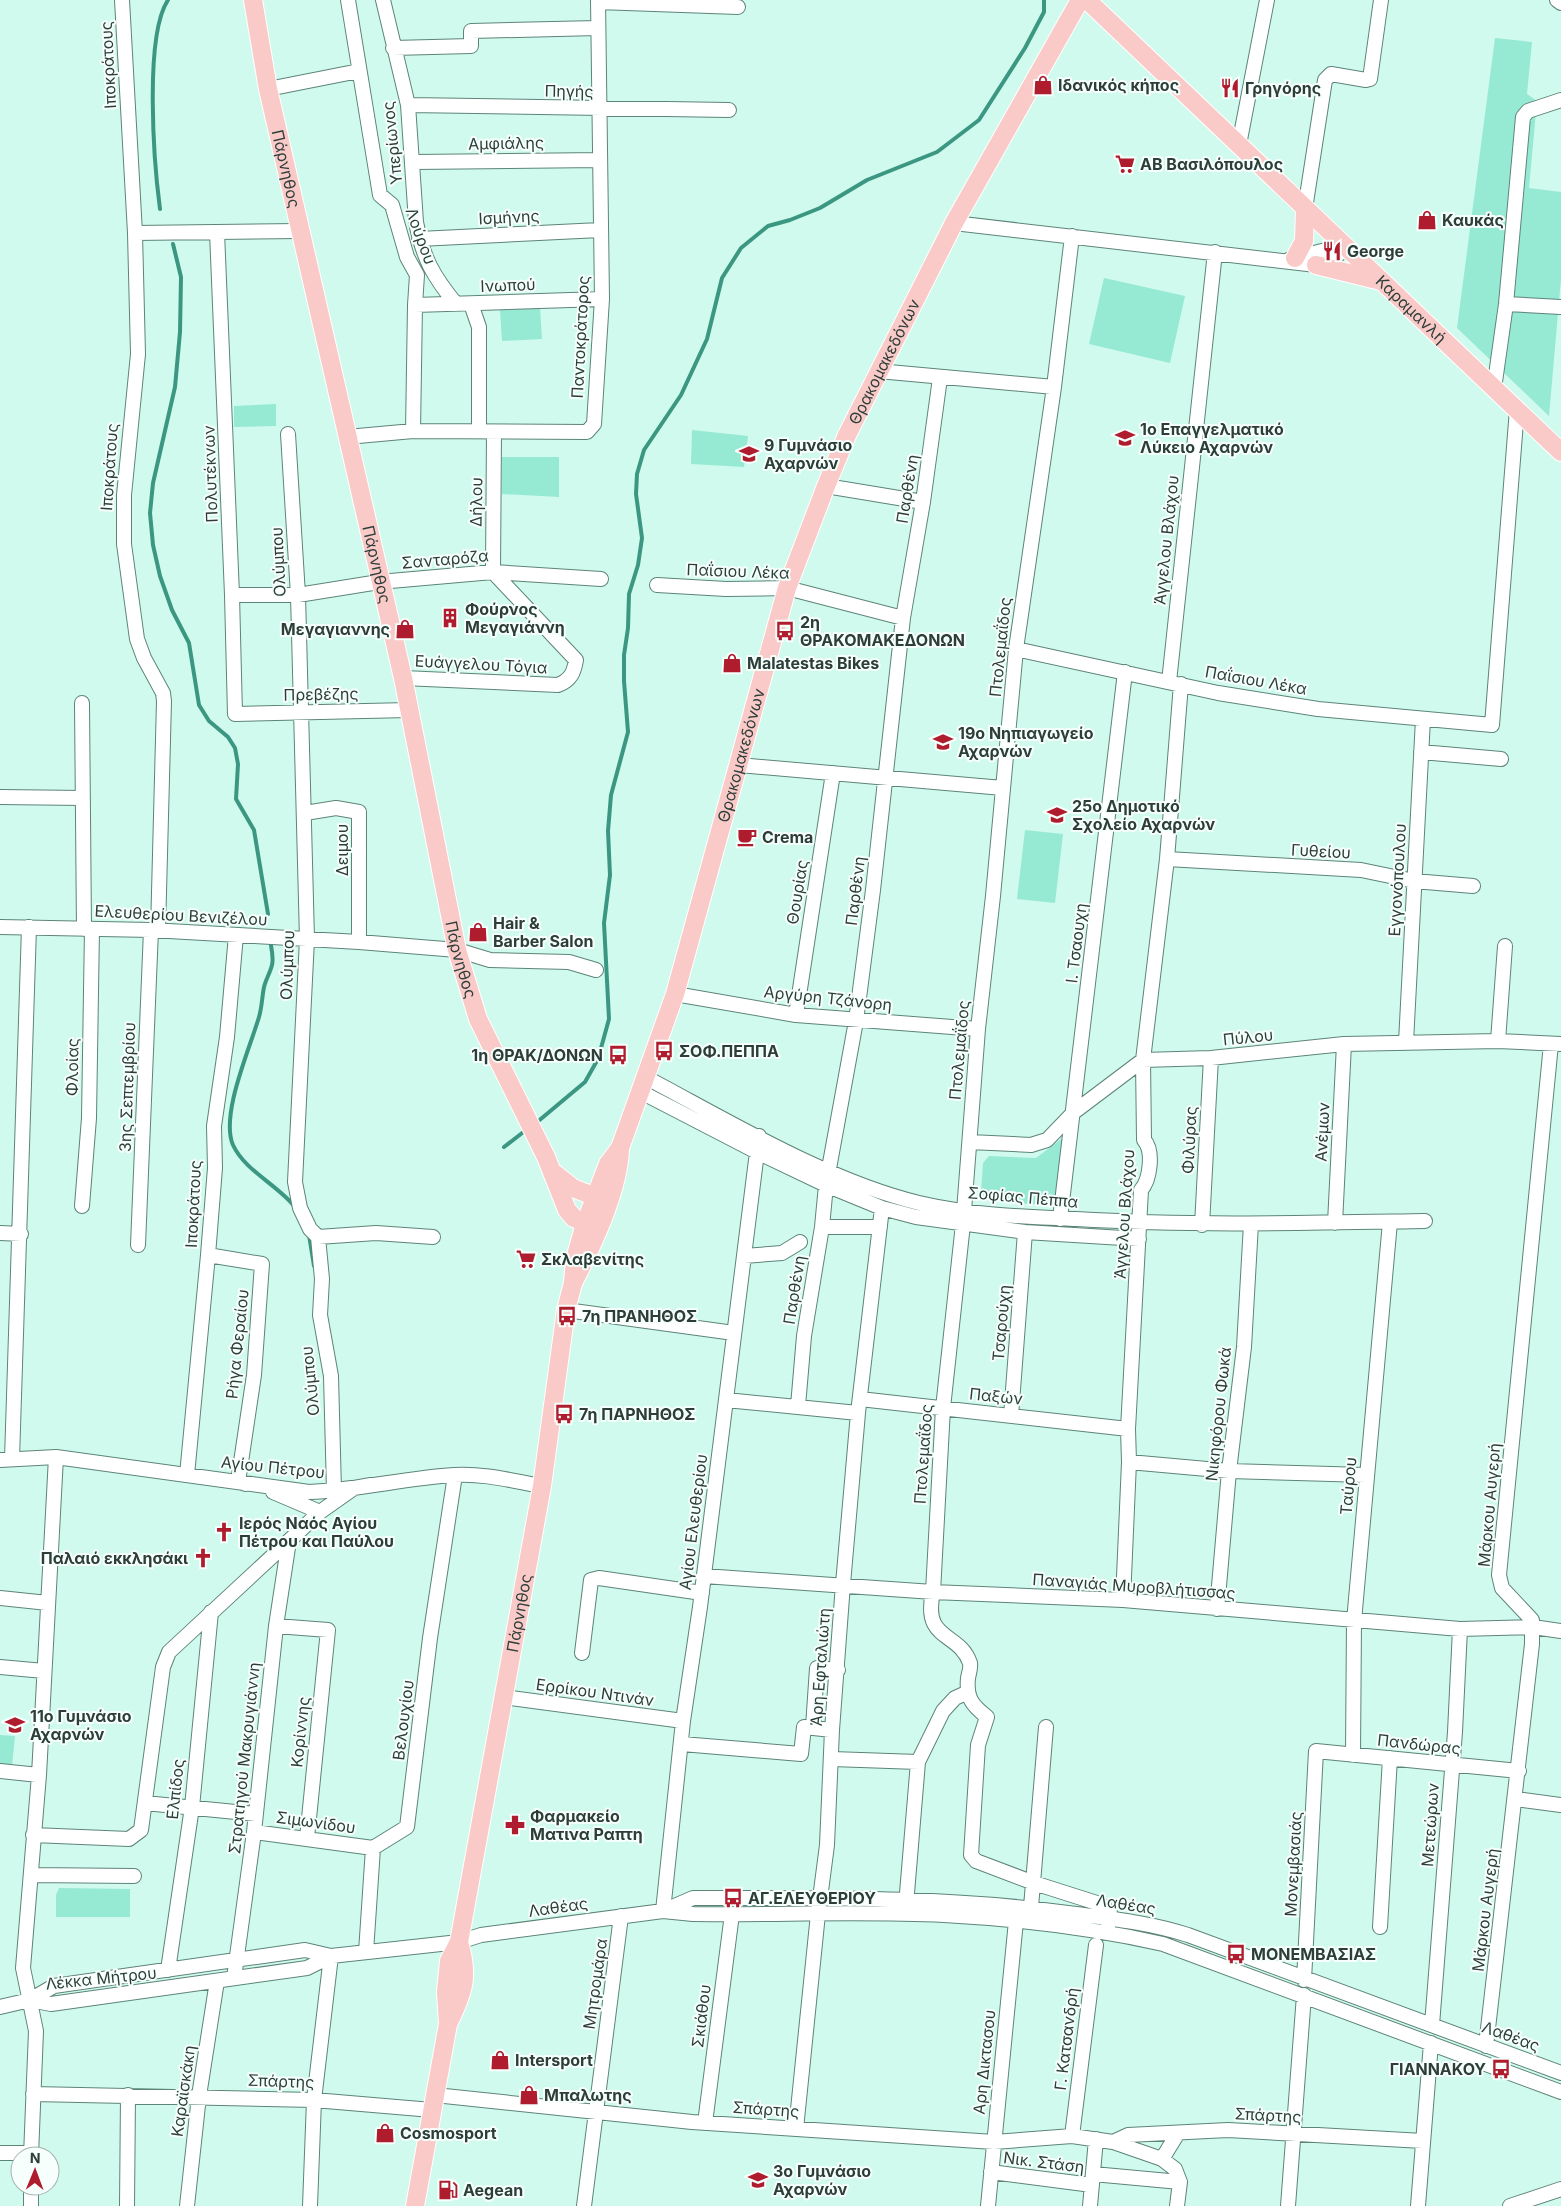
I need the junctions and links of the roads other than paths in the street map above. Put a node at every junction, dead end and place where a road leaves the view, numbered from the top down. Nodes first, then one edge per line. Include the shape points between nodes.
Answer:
1 (122, 0) edge
2 (253, 0) edge
3 (348, 0) edge
4 (383, 0) edge
5 (1080, 0) edge
6 (1087, 0) edge
7 (1267, 0) edge
8 (1381, 0) edge
9 (1556, 0) edge
10 (598, 1) edge
11 (1561, 3) edge
12 (738, 7) dead end
13 (598, 28) junction
14 (393, 48) junction
15 (359, 70) junction
16 (268, 89) junction
17 (1561, 100) edge
18 (408, 105) junction
19 (600, 109) junction
20 (729, 110) dead end
21 (1239, 145) junction
22 (600, 160) junction
23 (412, 162) junction
24 (1305, 209) junction
25 (954, 223) junction
26 (600, 230) junction
27 (299, 231) junction
28 (218, 232) junction
29 (135, 233) junction
30 (1072, 236) junction
31 (420, 239) junction
32 (1346, 245) junction
33 (1215, 252) junction
34 (1290, 259) junction
35 (1316, 265) junction
36 (1385, 282) junction
37 (602, 299) junction
38 (456, 304) junction
39 (471, 304) junction
40 (1506, 304) junction
41 (415, 305) junction
42 (1561, 307) edge
43 (878, 371) junction
44 (940, 378) junction
45 (1054, 387) junction
46 (1494, 388) junction
47 (1517, 410) junction
48 (480, 430) junction
49 (413, 431) junction
50 (494, 433) junction
51 (288, 434) dead end
52 (347, 437) junction
53 (1561, 452) edge
54 (826, 486) junction
55 (923, 502) junction
56 (493, 572) junction
57 (601, 579) dead end
58 (379, 582) junction
59 (657, 584) dead end
60 (787, 588) junction
61 (232, 595) junction
62 (298, 595) junction
63 (903, 618) junction
64 (1016, 649) junction
65 (1125, 672) junction
66 (402, 678) junction
67 (1175, 683) junction
68 (82, 703) dead end
69 (408, 710) junction
70 (302, 712) junction
71 (235, 714) joint
72 (1423, 719) junction
73 (1421, 752) junction
74 (1501, 759) dead end
75 (739, 765) junction
76 (833, 773) junction
77 (886, 778) junction
78 (1003, 788) junction
79 (0, 796) edge
80 (83, 798) junction
81 (305, 813) junction
82 (1167, 859) junction
83 (1414, 881) junction
84 (1473, 886) dead end
85 (0, 927) edge
86 (30, 927) junction
87 (88, 929) junction
88 (155, 931) junction
89 (236, 935) junction
90 (306, 939) junction
91 (359, 942) junction
92 (1504, 946) dead end
93 (457, 950) junction
94 (596, 970) dead end
95 (675, 994) junction
96 (796, 1015) junction
97 (856, 1021) junction
98 (978, 1029) junction
99 (1498, 1041) junction
100 (1406, 1042) junction
101 (1344, 1044) junction
102 (1556, 1044) edge
103 (1211, 1058) junction
104 (1143, 1060) junction
105 (644, 1085) junction
106 (1074, 1112) junction
107 (759, 1136) junction
108 (970, 1142) junction
109 (757, 1152) junction
110 (828, 1170) junction
111 (554, 1173) junction
112 (826, 1185) junction
113 (601, 1199) junction
114 (82, 1206) dead end
115 (882, 1208) junction
116 (964, 1217) junction
117 (1060, 1219) junction
118 (1425, 1221) dead end
119 (1335, 1222) junction
120 (1390, 1222) junction
121 (1140, 1223) junction
122 (1251, 1224) junction
123 (1202, 1225) junction
124 (592, 1226) junction
125 (822, 1227) junction
126 (880, 1227) junction
127 (1025, 1232) junction
128 (0, 1233) edge
129 (21, 1234) junction
130 (318, 1237) junction
131 (433, 1237) dead end
132 (1139, 1239) junction
133 (800, 1242) dead end
134 (138, 1245) dead end
135 (208, 1255) junction
136 (744, 1256) junction
137 (566, 1310) junction
138 (734, 1333) junction
139 (726, 1400) junction
140 (798, 1406) junction
141 (859, 1406) junction
142 (943, 1408) junction
143 (1011, 1416) junction
144 (1128, 1429) junction
145 (56, 1457) junction
146 (6, 1460) edge
147 (1129, 1462) junction
148 (1229, 1471) junction
149 (187, 1475) junction
150 (455, 1475) junction
151 (1366, 1476) junction
152 (238, 1482) junction
153 (371, 1486) junction
154 (542, 1486) junction
155 (334, 1491) junction
156 (320, 1512) junction
157 (289, 1541) junction
158 (704, 1576) junction
159 (843, 1584) junction
160 (933, 1592) junction
161 (702, 1594) junction
162 (0, 1598) edge
163 (1123, 1600) junction
164 (48, 1603) junction
165 (1217, 1609) junction
166 (211, 1612) junction
167 (1354, 1621) junction
168 (276, 1626) junction
169 (1533, 1627) junction
170 (1460, 1628) junction
171 (1561, 1631) edge
172 (582, 1653) dead end
173 (0, 1667) edge
174 (838, 1670) junction
175 (44, 1671) junction
176 (966, 1692) junction
177 (503, 1697) junction
178 (683, 1721) junction
179 (813, 1727) junction
180 (1046, 1727) dead end
181 (832, 1730) junction
182 (682, 1744) junction
183 (1316, 1751) joint
184 (1353, 1755) junction
185 (1390, 1758) junction
186 (832, 1759) junction
187 (918, 1762) junction
188 (1452, 1764) junction
189 (0, 1771) edge
190 (1519, 1771) junction
191 (39, 1775) junction
192 (1516, 1799) junction
193 (144, 1803) junction
194 (1561, 1805) edge
195 (192, 1807) junction
196 (256, 1814) junction
197 (254, 1832) junction
198 (33, 1835) junction
199 (307, 1838) junction
200 (374, 1848) junction
201 (31, 1875) junction
202 (134, 1876) dead end
203 (1034, 1883) junction
204 (907, 1898) junction
205 (820, 1900) junction
206 (1031, 1908) junction
207 (662, 1911) junction
208 (732, 1914) junction
209 (818, 1914) junction
210 (906, 1914) junction
211 (621, 1916) junction
212 (1109, 1919) junction
213 (1016, 1921) junction
214 (1380, 1927) dead end
215 (1107, 1933) junction
216 (459, 1942) junction
217 (1096, 1946) dead end
218 (366, 1952) junction
219 (331, 1956) junction
220 (235, 1960) junction
221 (168, 1970) junction
222 (234, 1978) junction
223 (1304, 1980) junction
224 (217, 1981) junction
225 (1304, 1995) junction
226 (30, 2000) junction
227 (0, 2007) edge
228 (1432, 2025) junction
229 (1430, 2043) junction
230 (1486, 2046) junction
231 (1561, 2073) edge
232 (1561, 2092) edge
233 (34, 2094) junction
234 (128, 2095) junction
235 (199, 2096) junction
236 (314, 2100) junction
237 (433, 2103) junction
238 (595, 2113) junction
239 (705, 2123) junction
240 (796, 2129) junction
241 (1178, 2133) junction
242 (1292, 2134) junction
243 (1072, 2136) junction
244 (1096, 2139) junction
245 (1423, 2140) junction
246 (994, 2142) junction
247 (1113, 2142) junction
248 (31, 2146) edge
249 (1162, 2159) junction
250 (991, 2172) junction
251 (1092, 2180) junction
252 (1180, 2182) junction
253 (1561, 2189) edge
254 (127, 2206) edge
255 (187, 2206) edge
256 (310, 2206) edge
257 (415, 2206) edge
258 (584, 2206) edge
259 (988, 2206) edge
260 (1090, 2206) edge
261 (1177, 2206) edge
262 (1288, 2206) edge
263 (1418, 2206) edge
264 (1510, 2206) edge

1 - 29 street, Ιποκράτους
2 - 16 main road, Πάρνηθος
3 - 15 street, Λούρου
4 - 14 street, Υπερίωνος
5 - 25 main road, Θρακομακεδόνων
6 - 21 main road, Καραμανλή
7 - 21 street
8 - 24 street via 1370,79 1331,74 1325,80
9 - 11 street
10 - 12 street
10 - 13 street, Παντοκράτορος
13 - 14 street via 471,31 471,46
13 - 19 street, Παντοκράτορος
14 - 18 street, Υπερίωνος
15 - 16 street
15 - 41 street, Λούρου via 380,194 392,205 417,275
16 - 27 main road, Πάρνηθος
17 - 40 street via 1523,116
18 - 19 street, Πηγής
18 - 23 street, Υπερίωνος
19 - 20 street, Πηγής
19 - 22 street, Παντοκράτορος
21 - 24 main road, Καραμανλή
22 - 23 street, Αμφιάλης
22 - 26 street, Παντοκράτορος
23 - 31 street, Υπερίωνος
24 - 32 main road, Καραμανλή
24 - 34 main road via 1304,241
25 - 30 street
25 - 43 main road, Θρακομακεδόνων
26 - 31 street, Ισμήνης
26 - 37 street, Παντοκράτορος
27 - 28 street
27 - 52 main road, Πάρνηθος
28 - 29 street
28 - 61 street, Πολυτέκνων
29 - 88 street, Ιποκράτους via 138,354 130,423 124,536 137,639 164,701
30 - 33 street
30 - 45 street, Πτολεμαΐδος
31 - 38 street, Υπερίωνος via 434,277
32 - 34 street
32 - 35 street via 1337,256
32 - 36 main road, Καραμανλή
33 - 34 street
33 - 67 street, Άγγελου Βλάχου
34 - 35 street
35 - 36 main road
36 - 46 main road, Καραμανλή
37 - 39 street, Ινωπού
37 - 50 street, Παντοκράτορος via 594,424 588,432
38 - 39 street, Ινωπού
38 - 41 street, Ινωπού
39 - 48 street via 479,327
40 - 42 street
40 - 46 street
41 - 49 street, Λούρου
43 - 44 street
43 - 54 main road, Θρακομακεδόνων
44 - 45 street
44 - 55 street, Παρθένη
45 - 64 street, Πτολεμαΐδος
46 - 47 main road, Καραμανλή
47 - 53 main road, Καραμανλή
47 - 72 street, Παΐσιου Λέκα via 1492,725
48 - 49 street, Παντοκράτορος
48 - 50 street, Παντοκράτορος
49 - 52 street, Παντοκράτορος
50 - 56 street, Δήλου
51 - 62 street, Ολύμπου
52 - 58 main road, Πάρνηθος
54 - 55 street
54 - 60 main road, Θρακομακεδόνων
55 - 63 street, Παρθένη
56 - 57 street, Σανταρόζα
56 - 58 street, Σανταρόζα
56 - 66 street, Ευάγγελου Τόγια via 576,660 574,672 566,682 558,685
58 - 62 street, Σανταρόζα
58 - 66 main road, Πάρνηθος
59 - 60 street, Παΐσιου Λέκα via 726,589
60 - 63 street, Παΐσιου Λέκα
60 - 75 main road, Θρακομακεδόνων
61 - 62 street, Σανταρόζα
61 - 71 street, Πολυτέκνων
62 - 70 street, Ολύμπου
63 - 77 street, Παρθένη
64 - 65 street, Παΐσιου Λέκα
64 - 78 street, Πτολεμαΐδος
65 - 67 street, Παΐσιου Λέκα
65 - 106 street, Ι. Τσαουχη
66 - 69 main road, Πάρνηθος
67 - 72 street, Παΐσιου Λέκα via 1318,709
67 - 82 street, Άγγελου Βλάχου
68 - 80 street, Φλοίας
69 - 70 street, Πρεβέζης
69 - 93 main road, Πάρνηθος
70 - 71 street, Πρεβέζης
70 - 81 street, Ολύμπου
72 - 73 street, Εγγονόπουλου
73 - 74 street
73 - 83 street, Εγγονόπουλου
75 - 76 street
75 - 95 main road, Θρακομακεδόνων
76 - 77 street
76 - 96 street, Θουρίας
77 - 78 street
77 - 97 street, Παρθένη
78 - 98 street, Πτολεμαΐδος
79 - 80 street
80 - 87 street, Φλοίας
81 - 90 street, Ολύμπου
81 - 91 street, Δειμου via 336,808 359,812
82 - 83 street, Γυθείου via 1361,870
82 - 104 street, Άγγελου Βλάχου
83 - 84 street, Γυθείου
83 - 100 street, Εγγονόπουλου
85 - 86 street, Ελευθερίου Βενιζέλου
86 - 87 street, Ελευθερίου Βενιζέλου
86 - 129 street
87 - 88 street, Ελευθερίου Βενιζέλου
87 - 114 street, Φλοίας via 89,1118
88 - 89 street, Ελευθερίου Βενιζέλου
88 - 134 street, 3ης Σεπτεμβρίου
89 - 90 street, Ελευθερίου Βενιζέλου
89 - 135 street, Ιποκράτους via 227,1037 214,1126
90 - 91 street, Ελευθερίου Βενιζέλου
90 - 130 street, Ολύμπου via 295,1182 300,1208 310,1229
91 - 93 street, Ελευθερίου Βενιζέλου
92 - 99 street
93 - 94 street, Ελευθερίου Βενιζέλου via 490,960 568,962
93 - 111 main road, Πάρνηθος via 478,1019
95 - 96 street, Αργύρη Τζάνορη
95 - 105 main road, Θρακομακεδόνων
96 - 97 street, Αργύρη Τζάνορη
97 - 98 street, Αργύρη Τζάνορη
97 - 110 street, Παρθένη
98 - 108 street, Πτολεμαΐδος
99 - 100 street, Πύλου
99 - 102 street, Πύλου
100 - 101 street, Πύλου
101 - 103 street, Πύλου
101 - 119 street, Ανέμων
102 - 169 street, Μάρκου Αυγερή via 1499,1575 1502,1588 1532,1620
103 - 104 street, Πύλου
103 - 123 street, Φιλύρας
104 - 106 street
104 - 121 street, Άγγελου Βλάχου via 1144,1140 1149,1150 1147,1180 1141,1190
105 - 107 street, Σοφίας Πέππα
105 - 109 street, Σοφίας Πέππα
105 - 113 main road, Θρακομακεδόνων via 620,1148 608,1164
106 - 108 street via 1047,1140 1038,1144
106 - 117 street, Ι. Τσαουχη
107 - 109 street, Αγίου Ελευθερίου
107 - 110 street, Σοφίας Πέππα
108 - 116 street, Πτολεμαΐδος
109 - 112 street, Σοφίας Πέππα
109 - 136 street, Αγίου Ελευθερίου
110 - 112 street, Παρθένη
110 - 116 street, Σοφίας Πέππα via 884,1193
111 - 113 main road, Πάρνηθος via 573,1188
111 - 124 main road, Πάρνηθος via 567,1210 574,1218
112 - 115 street, Σοφίας Πέππα
112 - 125 street, Παρθένη
113 - 124 main road, Πάρνηθος
115 - 116 street, Σοφίας Πέππα via 916,1217
115 - 126 street, Άρη Εφταλιώτη
116 - 117 street, Σοφίας Πέππα
116 - 127 street, Σοφίας Πέππα
116 - 142 street, Πτολεμαΐδος
117 - 121 street, Σοφίας Πέππα
118 - 120 street, Σοφίας Πέππα
119 - 120 street, Σοφίας Πέππα
119 - 122 street, Σοφίας Πέππα
120 - 151 street, Ταύρου
121 - 123 street, Σοφίας Πέππα
121 - 132 street, Άγγελου Βλάχου
122 - 123 street, Σοφίας Πέππα
122 - 148 street, Νικηφόρου Φωκά via 1244,1347
124 - 137 main road, Πάρνηθος
125 - 126 street
125 - 140 street, Παρθένη via 804,1336
126 - 141 street, Άρη Εφταλιώτη
127 - 132 street, Σοφίας Πέππα
127 - 143 street, Τσαρούχη
128 - 129 street
129 - 146 street
130 - 131 street via 376,1233
130 - 155 street, Ολύμπου via 322,1278 320,1315 331,1376
132 - 144 street, Άγγελου Βλάχου
133 - 136 street via 782,1253
135 - 149 street, Ιποκράτους
135 - 152 street, Ρήγα Φεραίου via 262,1264 254,1376
136 - 138 street, Αγίου Ελευθερίου
137 - 138 street
137 - 154 main road, Πάρνηθος
138 - 139 street, Αγίου Ελευθερίου
139 - 140 street, Παξών
139 - 158 street, Αγίου Ελευθερίου
140 - 141 street, Παξών
141 - 142 street, Παξών
141 - 159 street, Άρη Εφταλιώτη
142 - 143 street, Παξών
142 - 160 street, Πτολεμαΐδος
143 - 144 street, Παξών
144 - 147 street, Άγγελου Βλάχου
145 - 146 street, Αγίου Πέτρου
145 - 149 street, Αγίου Πέτρου
145 - 164 street
147 - 148 street
147 - 163 street, Άγγελου Βλάχου
148 - 151 street
148 - 165 street, Νικηφόρου Φωκά
149 - 152 street, Αγίου Πέτρου
150 - 153 street, Αγίου Πέτρου
150 - 154 street, Αγίου Πέτρου via 478,1475
150 - 200 street, Βελουχίου via 406,1827
151 - 167 street, Ταύρου
152 - 155 street, Αγίου Πέτρου via 309,1492
152 - 156 street via 266,1488
153 - 155 street, Αγίου Πέτρου
153 - 156 street via 354,1488
154 - 177 main road, Πάρνηθος
156 - 157 street
157 - 166 street
157 - 168 street, Στρατηγού Μακρυγιάννη
158 - 159 street, Παναγιάς Μυροβλήτισσας
158 - 161 street, Αγίου Ελευθερίου
159 - 160 street, Παναγιάς Μυροβλήτισσας
159 - 174 street, Άρη Εφταλιώτη
160 - 163 street, Παναγιάς Μυροβλήτισσας
160 - 176 street, Πτολεμαΐδος via 929,1607 932,1620 940,1632 966,1655 970,1664
161 - 172 street via 600,1578 591,1580
161 - 178 street, Αγίου Ελευθερίου
162 - 164 street
163 - 165 street, Παναγιάς Μυροβλήτισσας
164 - 175 street
165 - 167 street, Παναγιάς Μυροβλήτισσας
166 - 193 street via 169,1652 163,1666
166 - 195 street, Ελπίδος
167 - 170 street, Παναγιάς Μυροβλήτισσας
167 - 184 street, Ταύρου
168 - 196 street, Στρατηγού Μακρυγιάννη
168 - 199 street, Κορίννης via 328,1630
169 - 170 street, Παναγιάς Μυροβλήτισσας
169 - 171 street, Παναγιάς Μυροβλήτισσας
169 - 190 street, Μάρκου Αυγερή
170 - 188 street, Μετεώρων
173 - 175 street
174 - 179 street via 817,1668
174 - 181 street, Άρη Εφταλιώτη
175 - 191 street
176 - 187 street via 943,1711
176 - 203 street via 976,1708 987,1717 978,1746 971,1855 976,1861
177 - 178 street, Ερρίκου Ντινάν
177 - 216 main road, Πάρνηθος
178 - 182 street, Αγίου Ελευθερίου
179 - 181 street
179 - 182 street via 804,1727 801,1754
180 - 203 street
181 - 186 street, Άρη Εφταλιώτη
182 - 207 street, Αγίου Ελευθερίου
183 - 184 street, Πανδώρας
183 - 223 street, Μονεμβασιάς
184 - 185 street, Πανδώρας
185 - 188 street, Πανδώρας
185 - 214 street
186 - 187 street
186 - 205 street, Άρη Εφταλιώτη
187 - 204 street
188 - 190 street, Πανδώρας
188 - 228 street, Μετεώρων
189 - 191 street
190 - 192 street, Μάρκου Αυγερή
191 - 198 street
192 - 194 street
192 - 230 street, Μάρκου Αυγερή
193 - 195 street, Σιμωνίδου
193 - 198 street via 141,1830 130,1840
195 - 196 street, Σιμωνίδου
195 - 221 street, Ελπίδος
196 - 197 street, Στρατηγού Μακρυγιάννη
197 - 199 street, Σιμωνίδου
197 - 220 street, Στρατηγού Μακρυγιάννη
198 - 201 street
199 - 200 street, Σιμωνίδου
200 - 218 street
201 - 202 street
201 - 226 street via 24,1968
203 - 206 street
203 - 212 street via 1100,1904 1110,1913
204 - 205 street, Λαθέας
204 - 206 street, Λαθέας
204 - 210 street
205 - 207 street, Λαθέας via 692,1898
205 - 209 street, Άρη Εφταλιώτη
206 - 212 street, Λαθέας
207 - 208 street, Λαθέας
207 - 211 street, Λαθέας
208 - 209 street, Λαθέας
208 - 239 street, Σκιάθου
209 - 210 street, Λαθέας
209 - 240 street, Άρη Εφταλιώτη
210 - 213 street, Λαθέας
211 - 216 street, Λαθέας via 481,1935
211 - 238 street, Μητρομάρα
212 - 215 street
212 - 223 street, Λαθέας via 1168,1928
213 - 215 street, Λαθέας
213 - 246 street, Αρη Δικτασου
215 - 225 street, Λαθέας via 1181,1949
216 - 218 street, Λέκκα Μήτρου
216 - 237 main road, Πάρνηθος via 449,1961 446,1992 448,2024
217 - 243 street, Γ. Κατσανδρή
218 - 219 street, Λέκκα Μήτρου
219 - 220 street, Λέκκα Μήτρου via 306,1950
219 - 222 street, Λέκκα Μήτρου via 307,1968
219 - 236 street
220 - 221 street, Λέκκα Μήτρου
220 - 222 street, Στρατηγού Μακρυγιάννη
221 - 226 street, Λέκκα Μήτρου via 54,1986
222 - 224 street, Λέκκα Μήτρου
223 - 228 street, Λαθέας
224 - 226 street, Λέκκα Μήτρου via 51,2004
224 - 235 street, Καραϊσκάκη
225 - 229 street, Λαθέας
225 - 242 street
226 - 227 street
226 - 233 street via 36,2031
228 - 230 street, Λαθέας
229 - 232 street, Λαθέας
229 - 245 street
230 - 231 street, Λαθέας
233 - 234 street, Σπάρτης
233 - 248 street
234 - 235 street, Σπάρτης
234 - 254 street
235 - 236 street, Σπάρτης
235 - 255 street, Καραϊσκάκη
236 - 237 street, Σπάρτης
236 - 256 street
237 - 238 street, Σπάρτης
237 - 257 main road, Πάρνηθος
238 - 239 street, Σπάρτης
238 - 258 street, Μητρομάρα
239 - 240 street, Σπάρτης
240 - 246 street, Σπάρτης
241 - 242 street, Σπάρτης via 1228,2130
241 - 247 street, Σπάρτης via 1128,2135
241 - 249 street
242 - 245 street, Σπάρτης
242 - 262 street
243 - 244 street, Σπάρτης
243 - 246 street, Σπάρτης
244 - 247 street, Σπάρτης
244 - 251 street
245 - 263 street
246 - 250 street, Αρη Δικτασου
247 - 249 street, Σπάρτης
249 - 252 street via 1175,2169
250 - 251 street, Νικ. Στάση
250 - 259 street, Αρη Δικτασου
251 - 252 street, Νικ. Στάση
251 - 260 street
252 - 261 street
253 - 264 street

